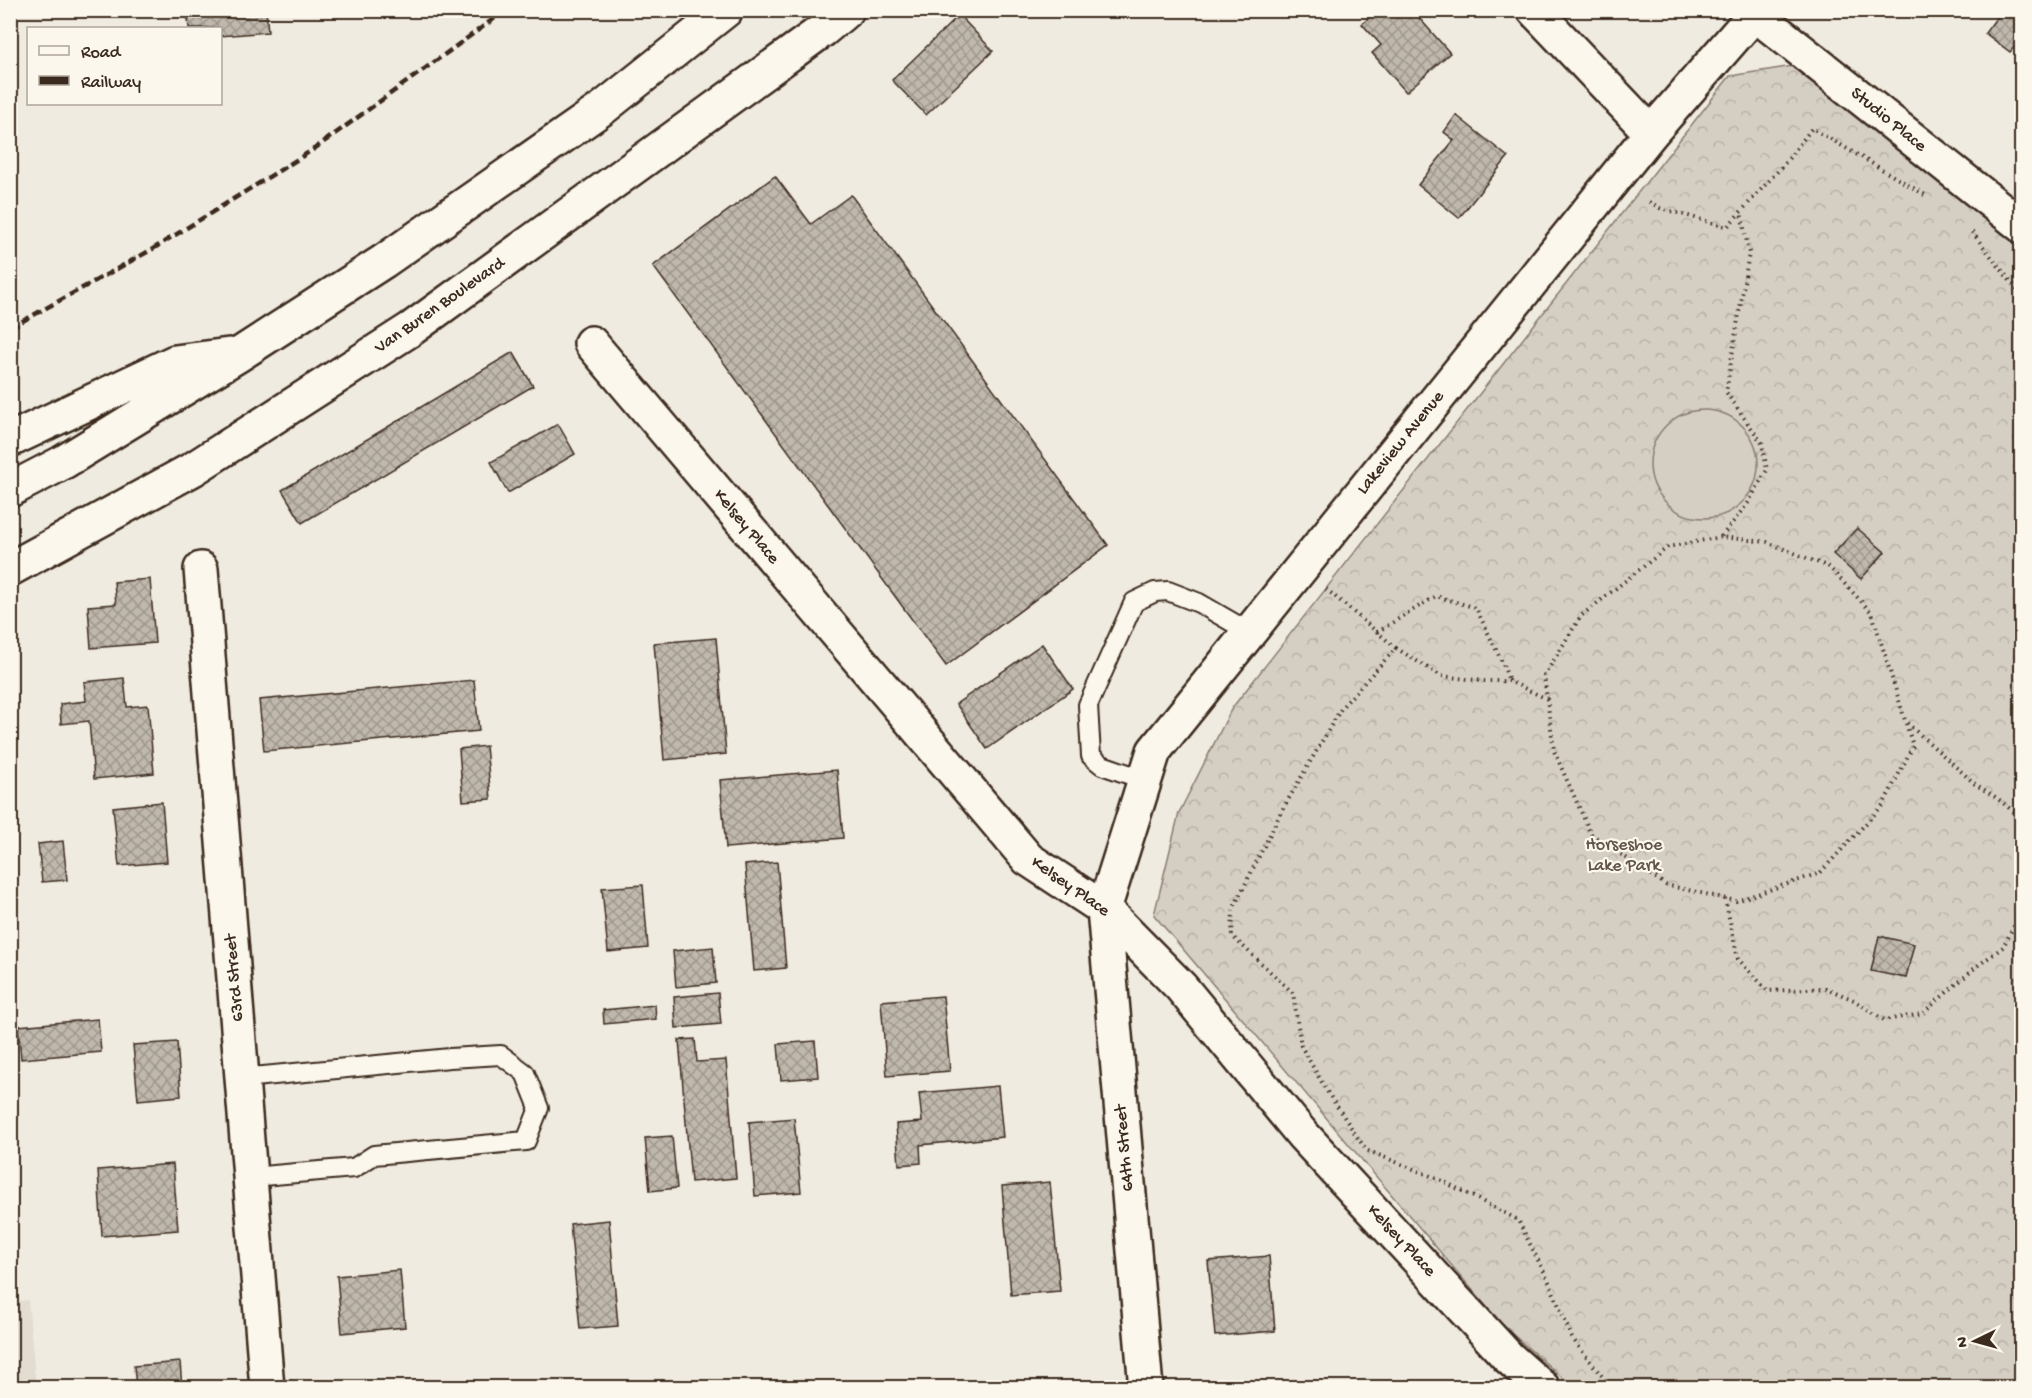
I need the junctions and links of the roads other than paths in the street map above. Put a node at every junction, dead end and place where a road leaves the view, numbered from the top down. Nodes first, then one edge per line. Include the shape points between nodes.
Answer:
1 (726, 10) edge
2 (847, 10) edge
3 (1534, 10) edge
4 (1757, 12) edge
5 (1651, 133) junction
6 (2022, 226) edge
7 (591, 343) dead end
8 (240, 354) junction
9 (10, 440) edge
10 (10, 490) edge
11 (10, 569) edge
12 (201, 569) dead end
13 (1249, 632) junction
14 (1145, 780) junction
15 (1104, 909) junction
16 (243, 1078) junction
17 (251, 1178) junction
18 (267, 1388) edge
19 (1146, 1388) edge
20 (1543, 1388) edge

1 - 8 street via 603,108 384,261
2 - 11 street, Van Buren Boulevard via 411,328 193,469
3 - 5 street
4 - 5 street, Lakeview Avenue
4 - 6 street, Studio Place
5 - 13 street, Lakeview Avenue
7 - 15 street, Kelsey Place via 1028,859
8 - 9 street via 175,362
8 - 10 street via 62,463
12 - 16 street, 63rd Street
13 - 14 street, Lakeview Avenue via 1154,751
13 - 14 lane via 1199,603 1168,591 1155,592 1134,602 1088,705 1089,729 1091,756 1102,765
14 - 15 street, Lakeview Avenue
15 - 19 street, 64th Street
15 - 20 street, Kelsey Place via 1181,987 1302,1134 1508,1357
16 - 17 street, 63rd Street
16 - 17 lane via 501,1055 525,1073 539,1108 526,1141 374,1155 354,1168
17 - 18 street, 63rd Street

